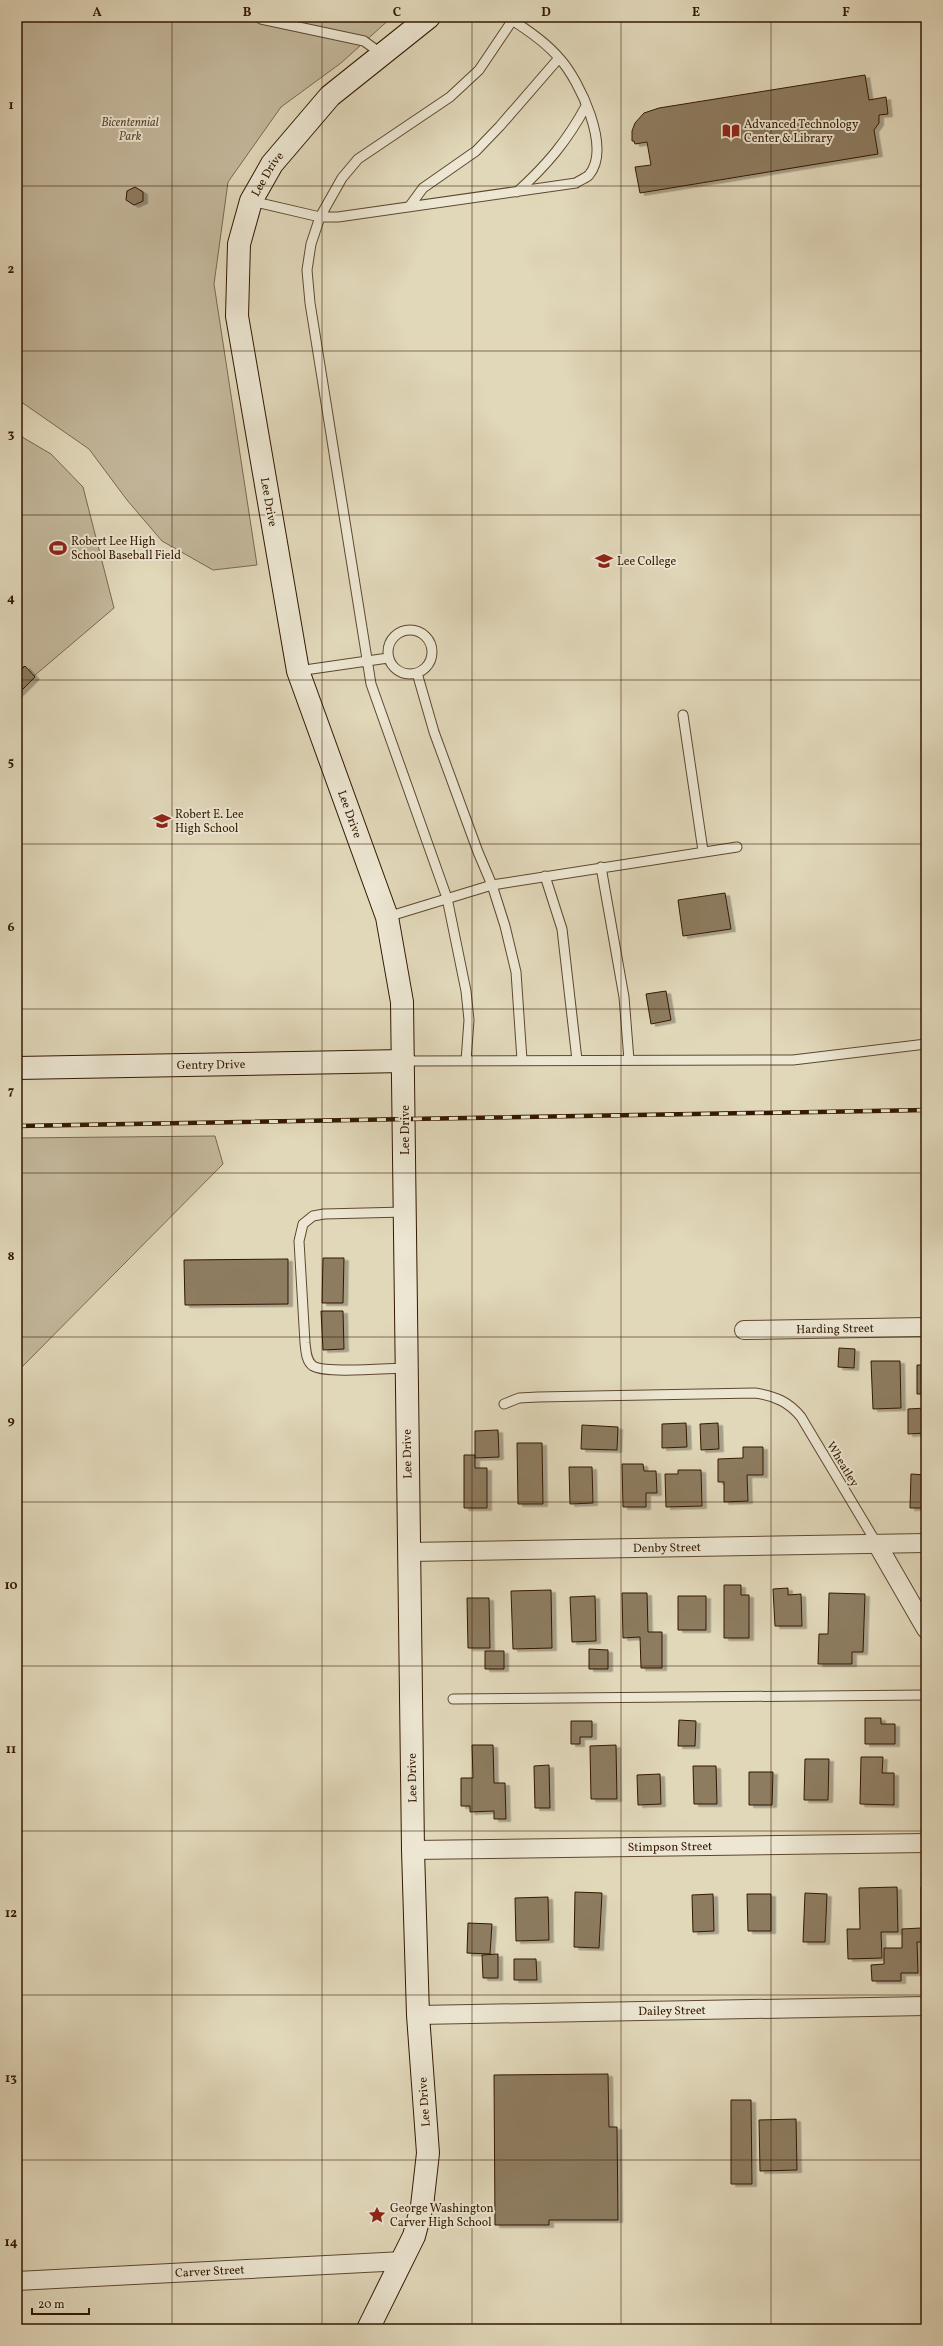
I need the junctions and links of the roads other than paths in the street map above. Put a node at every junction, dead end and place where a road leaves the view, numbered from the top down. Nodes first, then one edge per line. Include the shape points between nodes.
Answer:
1 (429, 17) edge
2 (261, 19) dead end
3 (509, 19) edge
4 (383, 55) junction
5 (560, 58) junction
6 (586, 106) junction
7 (517, 192) junction
8 (251, 200) junction
9 (409, 207) junction
10 (320, 217) junction
11 (388, 658) junction
12 (368, 661) junction
13 (298, 671) junction
14 (417, 673) junction
15 (683, 716) dead end
16 (737, 847) dead end
17 (703, 851) junction
18 (601, 867) junction
19 (545, 876) junction
20 (492, 885) junction
21 (447, 898) junction
22 (388, 917) junction
23 (926, 1044) edge
24 (522, 1060) junction
25 (577, 1060) junction
26 (629, 1060) junction
27 (404, 1061) junction
28 (466, 1061) junction
29 (17, 1068) edge
30 (405, 1212) junction
31 (926, 1327) edge
32 (744, 1330) dead end
33 (406, 1368) junction
34 (504, 1404) dead end
35 (926, 1543) edge
36 (877, 1544) junction
37 (409, 1552) junction
38 (926, 1629) edge
39 (926, 1695) edge
40 (453, 1699) dead end
41 (926, 1843) edge
42 (413, 1850) junction
43 (926, 2006) edge
44 (418, 2015) junction
45 (403, 2261) junction
46 (17, 2281) edge
47 (368, 2329) edge

1 - 4 main road, Lee Drive
2 - 4 lane via 364,41
3 - 5 lane
3 - 10 lane via 479,70 450,97 358,159 342,178
4 - 8 main road, Lee Drive via 330,96 272,164
5 - 6 lane via 576,80
5 - 9 lane via 476,150 423,188
6 - 7 lane via 571,133 546,166
6 - 7 lane via 594,124 596,146 594,163 589,175 576,183
7 - 9 lane
8 - 10 lane
8 - 13 main road, Lee Drive via 239,244 237,316
9 - 10 lane via 338,217
10 - 12 lane via 311,244 307,270 310,303
11 - 12 lane
11 - 14 lane via 396,670
11 - 14 lane via 387,651 393,637 406,629 421,632 427,637 432,651 428,664
12 - 13 lane
12 - 21 lane via 371,684
13 - 22 main road, Lee Drive
14 - 20 lane via 434,732
15 - 17 lane
16 - 17 lane
17 - 18 lane
18 - 19 lane
18 - 26 lane via 624,997
19 - 20 lane
19 - 25 lane via 562,929
20 - 21 lane
20 - 24 lane via 516,972
21 - 22 lane
21 - 28 lane via 466,991 469,1020
22 - 27 main road, Lee Drive via 402,1002
23 - 26 lane via 793,1060
24 - 25 lane
24 - 28 lane
25 - 26 lane
27 - 28 lane
27 - 29 main road, Gentry Drive
27 - 30 main road, Lee Drive
30 - 33 main road, Lee Drive
30 - 33 lane via 313,1216 303,1224 299,1241 305,1343 310,1363 327,1370
31 - 32 street, Harding Street
33 - 37 main road, Lee Drive
34 - 36 lane, Wheatley via 519,1398 538,1396 756,1393 770,1395 793,1407 801,1417
35 - 36 street, Denby Street
36 - 37 street, Denby Street
36 - 38 street
37 - 42 main road, Lee Drive
39 - 40 lane
41 - 42 street, Stimpson Street
42 - 44 main road, Lee Drive
43 - 44 street, Dailey Street
44 - 45 main road, Lee Drive via 428,2154 422,2206 414,2236
45 - 46 street, Carver Street
45 - 47 main road, Lee Drive

